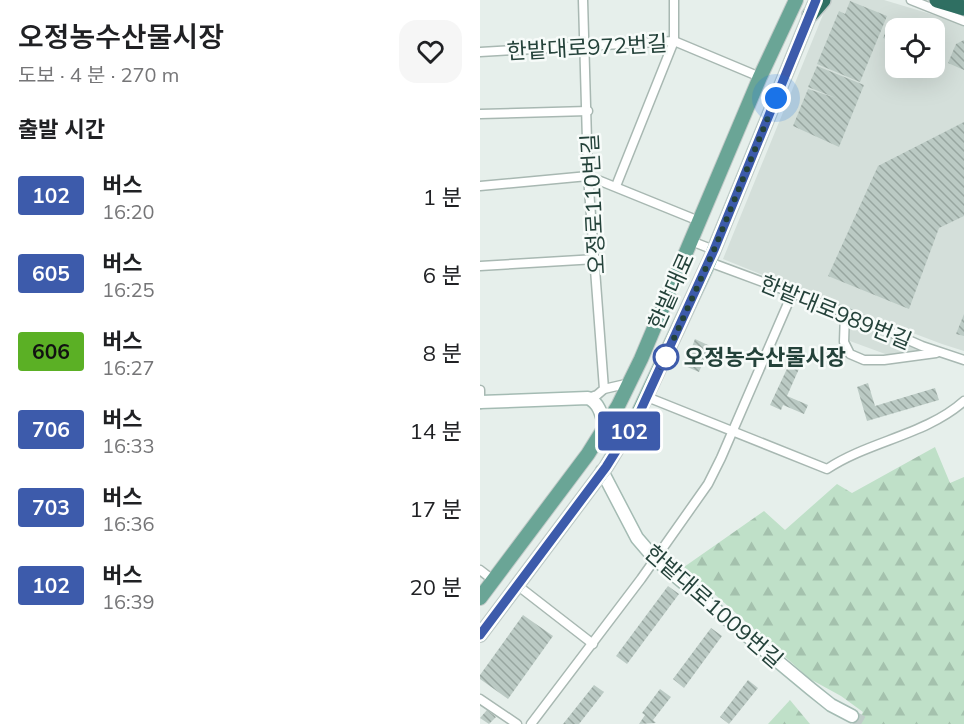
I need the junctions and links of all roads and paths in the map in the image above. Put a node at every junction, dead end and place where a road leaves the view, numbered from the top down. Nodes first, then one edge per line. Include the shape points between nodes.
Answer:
1 (583, 0) edge
2 (674, 0) edge
3 (816, 0) edge
4 (823, 0) edge
5 (911, 0) edge
6 (937, 0) edge
7 (793, 3) edge
8 (964, 8) edge
9 (810, 15) junction
10 (964, 21) edge
11 (675, 41) junction
12 (585, 48) junction
13 (480, 52) edge
14 (760, 77) junction
15 (588, 111) junction
16 (480, 114) edge
17 (588, 176) junction
18 (480, 186) edge
19 (616, 186) junction
20 (699, 221) junction
21 (691, 241) junction
22 (711, 256) junction
23 (596, 259) junction
24 (480, 266) edge
25 (792, 294) junction
26 (845, 313) junction
27 (939, 352) junction
28 (964, 360) edge
29 (630, 383) junction
30 (604, 389) junction
31 (480, 390) edge
32 (647, 397) junction
33 (588, 398) junction
34 (964, 401) edge
35 (480, 403) edge
36 (605, 428) junction
37 (733, 431) junction
38 (602, 471) junction
39 (656, 559) junction
40 (480, 570) edge
41 (493, 580) junction
42 (517, 585) junction
43 (480, 598) edge
44 (480, 635) edge
45 (593, 644) junction
46 (480, 699) edge
47 (852, 716) tunnel mouth
48 (517, 724) edge
49 (531, 724) edge

1 - 12 street, 오정로110번길
2 - 11 street
3 - 9 main road, 한밭대로
4 - 9 highway
5 - 10 street
6 - 8 highway
7 - 14 main road, 한밭대로
9 - 22 main road, 한밭대로
11 - 12 street, 한밭대로972번길
11 - 14 street, 한밭대로972번길
11 - 19 street
12 - 13 street, 한밭대로972번길
12 - 15 street, 오정로110번길
14 - 20 main road, 한밭대로
15 - 16 street
15 - 17 street, 오정로110번길
17 - 18 street
17 - 19 street
17 - 23 street, 오정로110번길
19 - 20 street
20 - 21 main road, 한밭대로
21 - 22 street, 한밭대로989번길
21 - 29 main road, 한밭대로
22 - 25 street, 한밭대로989번길
22 - 32 main road, 한밭대로
23 - 24 street
23 - 30 street, 오정로110번길
25 - 26 street, 한밭대로989번길
25 - 37 street
26 - 27 street, 한밭대로989번길
26 - 27 street via 844,342 850,354 864,360
27 - 28 street, 한밭대로989번길
29 - 30 street
29 - 36 main road, 한밭대로
30 - 33 street
31 - 35 street
32 - 37 street
32 - 38 main road, 한밭대로
33 - 35 street
33 - 36 street via 598,406
34 - 37 street via 928,423 827,469
36 - 41 main road, 한밭대로
37 - 39 street via 708,484
38 - 39 street, 한밭대로1009번길 via 637,537
38 - 42 main road, 한밭대로
39 - 45 street
39 - 47 street, 한밭대로1009번길 via 811,689
40 - 41 street
41 - 43 main road, 한밭대로
42 - 44 main road, 한밭대로
42 - 45 street
45 - 49 street
46 - 48 street

